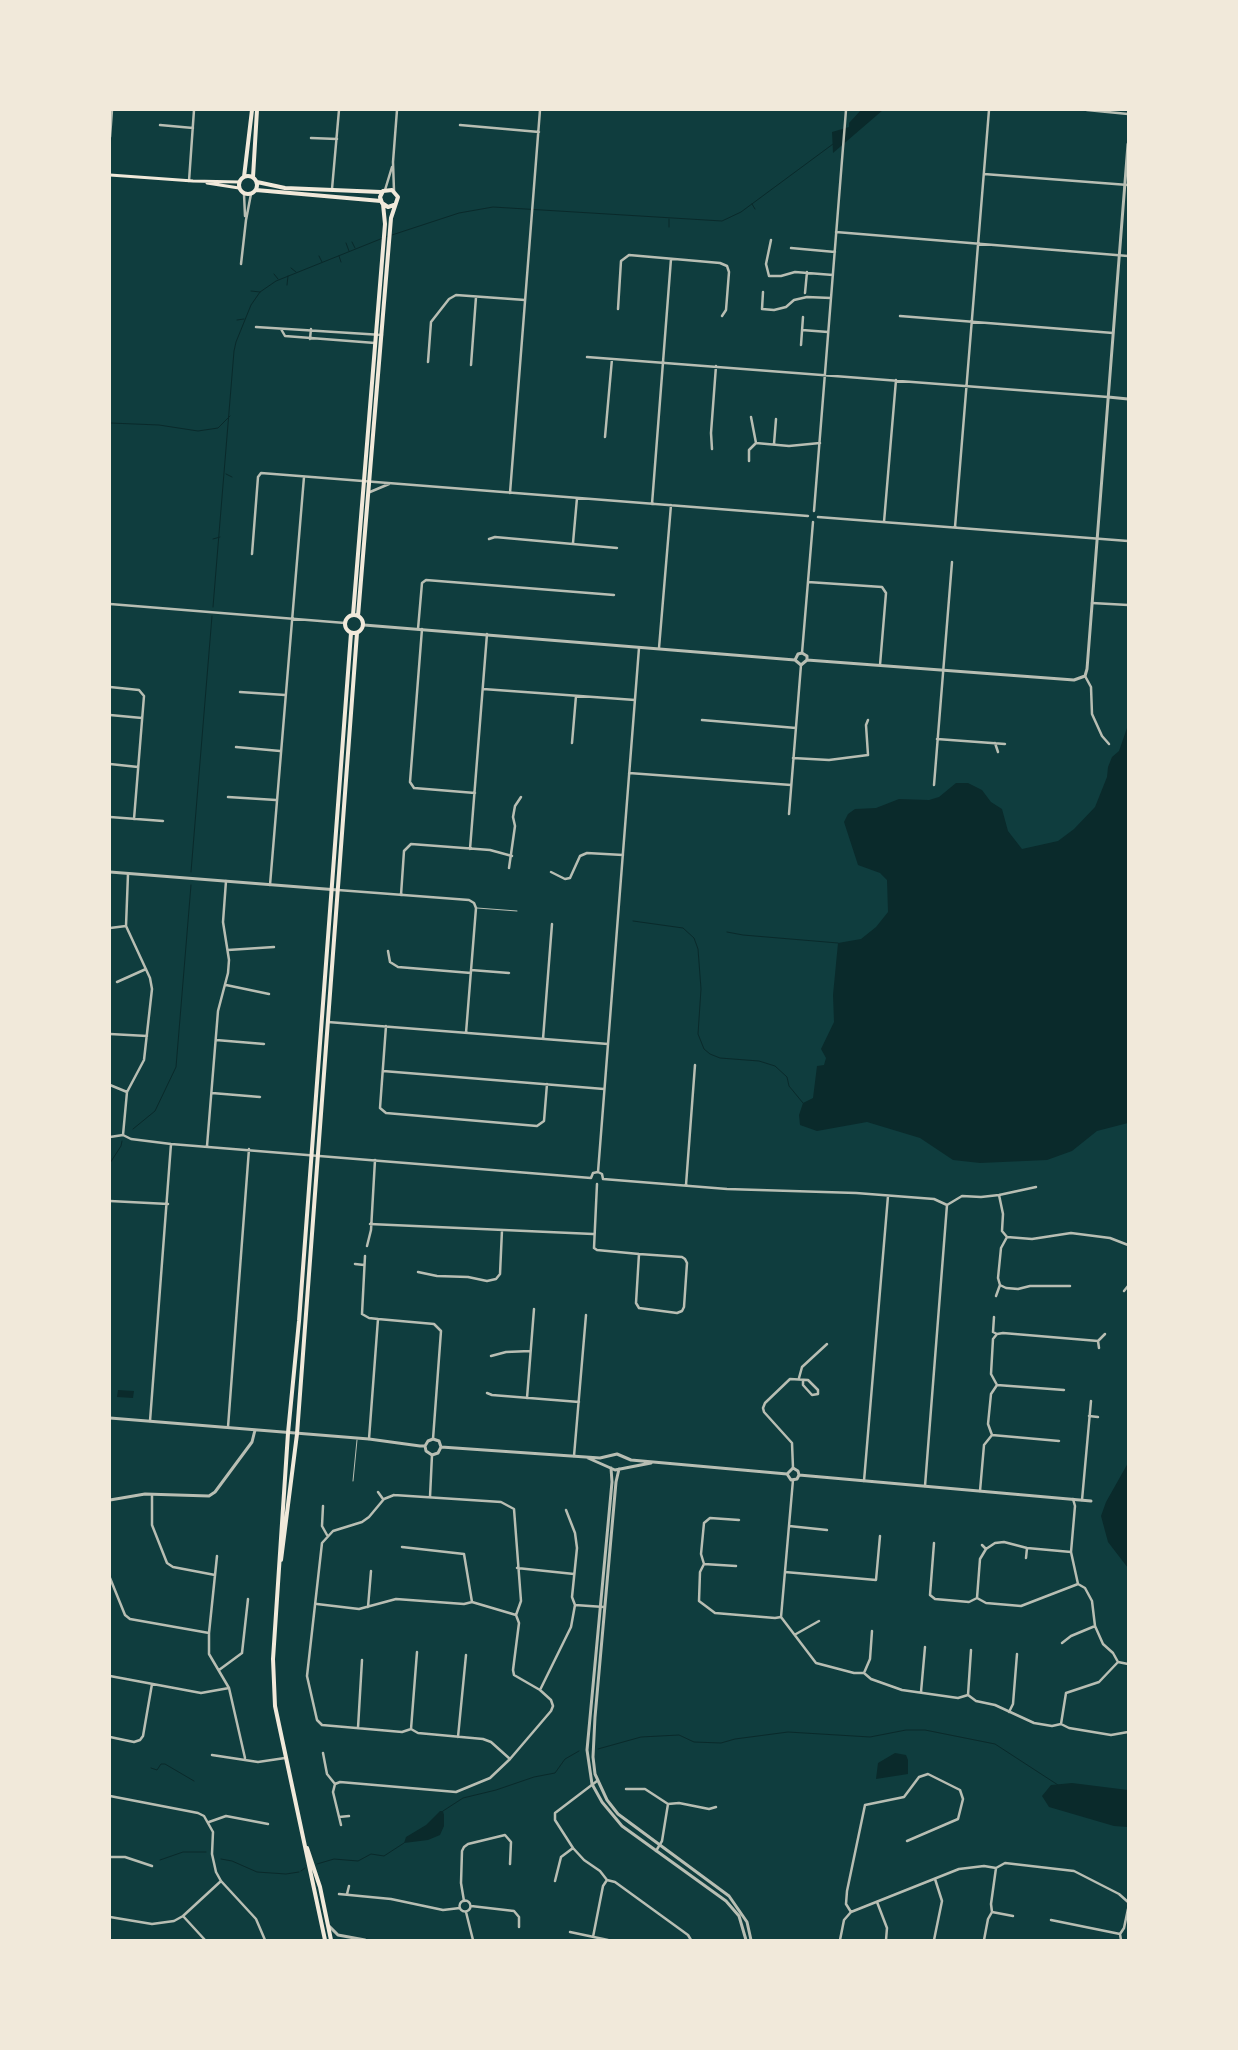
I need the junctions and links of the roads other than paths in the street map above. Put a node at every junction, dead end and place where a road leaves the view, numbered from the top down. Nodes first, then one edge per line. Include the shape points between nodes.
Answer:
1 (112, 110) edge
2 (194, 110) edge
3 (252, 110) edge
4 (257, 110) edge
5 (339, 110) edge
6 (397, 110) edge
7 (540, 110) edge
8 (846, 110) edge
9 (989, 110) edge
10 (1087, 110) edge
11 (1128, 114) edge
12 (160, 125) dead end
13 (460, 125) dead end
14 (193, 128) junction
15 (539, 132) junction
16 (110, 137) edge
17 (311, 138) dead end
18 (337, 139) junction
19 (1128, 144) edge
20 (393, 162) junction
21 (984, 174) junction
22 (110, 175) edge
23 (244, 176) junction
24 (253, 177) junction
25 (191, 181) junction
26 (239, 182) junction
27 (257, 182) junction
28 (1126, 185) edge
29 (239, 188) junction
30 (256, 190) junction
31 (332, 191) junction
32 (383, 191) junction
33 (394, 191) junction
34 (244, 194) junction
35 (251, 194) junction
36 (382, 203) junction
37 (394, 205) junction
38 (246, 220) junction
39 (836, 232) junction
40 (771, 240) dead end
41 (978, 244) junction
42 (790, 248) dead end
43 (835, 252) junction
44 (1119, 256) junction
45 (1128, 256) edge
46 (671, 259) junction
47 (242, 264) dead end
48 (807, 272) junction
49 (833, 274) junction
50 (763, 292) dead end
51 (805, 293) dead end
52 (476, 297) junction
53 (831, 298) junction
54 (525, 300) junction
55 (618, 310) dead end
56 (722, 316) dead end
57 (900, 316) dead end
58 (803, 317) dead end
59 (972, 322) junction
60 (256, 327) dead end
61 (281, 329) junction
62 (311, 329) junction
63 (802, 330) junction
64 (828, 332) junction
65 (1114, 333) junction
66 (376, 334) junction
67 (382, 335) junction
68 (310, 339) junction
69 (375, 343) junction
70 (382, 343) junction
71 (801, 345) dead end
72 (587, 357) dead end
73 (612, 359) junction
74 (428, 362) dead end
75 (663, 362) junction
76 (471, 365) dead end
77 (716, 366) junction
78 (825, 375) junction
79 (896, 380) junction
80 (966, 385) junction
81 (1108, 397) junction
82 (1128, 399) edge
83 (751, 417) dead end
84 (776, 418) dead end
85 (605, 437) dead end
86 (756, 443) junction
87 (820, 443) junction
88 (774, 444) junction
89 (712, 449) dead end
90 (749, 461) dead end
91 (304, 476) junction
92 (364, 481) junction
93 (371, 482) junction
94 (392, 483) junction
95 (370, 492) junction
96 (510, 493) junction
97 (577, 498) junction
98 (652, 504) junction
99 (671, 505) junction
100 (814, 511) junction
101 (808, 516) junction
102 (818, 517) junction
103 (813, 522) junction
104 (884, 522) junction
105 (955, 527) junction
106 (1097, 538) junction
107 (489, 539) dead end
108 (1128, 541) edge
109 (573, 543) junction
110 (617, 548) dead end
111 (252, 554) dead end
112 (952, 562) dead end
113 (808, 582) junction
114 (614, 595) dead end
115 (1092, 603) junction
116 (110, 604) edge
117 (1128, 605) edge
118 (353, 615) junction
119 (358, 616) junction
120 (292, 618) junction
121 (345, 623) junction
122 (364, 625) junction
123 (420, 629) junction
124 (351, 633) junction
125 (357, 633) junction
126 (487, 634) junction
127 (640, 646) junction
128 (659, 648) junction
129 (802, 653) junction
130 (795, 660) junction
131 (807, 660) junction
132 (801, 665) junction
133 (880, 665) junction
134 (943, 670) junction
135 (1085, 676) junction
136 (110, 687) edge
137 (483, 688) junction
138 (240, 692) dead end
139 (285, 695) junction
140 (576, 696) junction
141 (635, 700) junction
142 (110, 715) edge
143 (142, 718) junction
144 (702, 720) dead end
145 (868, 720) dead end
146 (796, 728) junction
147 (937, 739) junction
148 (572, 743) dead end
149 (995, 743) junction
150 (1005, 744) dead end
151 (1109, 744) dead end
152 (236, 747) dead end
153 (280, 751) junction
154 (998, 752) dead end
155 (794, 758) junction
156 (110, 764) edge
157 (138, 766) junction
158 (629, 773) junction
159 (791, 785) junction
160 (934, 786) dead end
161 (475, 793) junction
162 (228, 797) dead end
163 (521, 797) dead end
164 (276, 800) junction
165 (789, 814) dead end
166 (110, 817) edge
167 (134, 819) junction
168 (163, 821) dead end
169 (470, 849) junction
170 (623, 855) junction
171 (512, 856) junction
172 (509, 868) dead end
173 (110, 872) edge
174 (551, 872) dead end
175 (128, 874) junction
176 (226, 882) junction
177 (270, 885) junction
178 (331, 890) junction
179 (338, 890) junction
180 (401, 895) junction
181 (476, 908) junction
182 (517, 911) dead end
183 (552, 924) dead end
184 (126, 926) junction
185 (110, 928) edge
186 (274, 947) dead end
187 (228, 950) junction
188 (388, 951) dead end
189 (146, 969) junction
190 (471, 972) junction
191 (509, 973) dead end
192 (117, 982) dead end
193 (226, 985) junction
194 (269, 994) dead end
195 (328, 1022) junction
196 (386, 1026) junction
197 (466, 1033) junction
198 (110, 1034) edge
199 (147, 1036) junction
200 (542, 1039) junction
201 (216, 1040) junction
202 (264, 1044) dead end
203 (608, 1044) junction
204 (696, 1065) dead end
205 (383, 1071) junction
206 (547, 1084) junction
207 (110, 1085) edge
208 (604, 1089) junction
209 (127, 1092) junction
210 (212, 1093) junction
211 (260, 1096) dead end
212 (123, 1135) junction
213 (110, 1137) edge
214 (172, 1144) junction
215 (207, 1146) junction
216 (249, 1150) junction
217 (311, 1154) junction
218 (319, 1155) junction
219 (375, 1160) junction
220 (598, 1172) junction
221 (591, 1178) junction
222 (603, 1179) junction
223 (597, 1184) junction
224 (686, 1186) junction
225 (1036, 1187) dead end
226 (999, 1195) junction
227 (888, 1196) junction
228 (110, 1201) edge
229 (168, 1204) junction
230 (948, 1205) junction
231 (370, 1224) junction
232 (502, 1230) junction
233 (593, 1234) junction
234 (1007, 1237) junction
235 (1128, 1245) edge
236 (366, 1246) dead end
237 (640, 1254) junction
238 (365, 1256) dead end
239 (355, 1264) dead end
240 (364, 1265) junction
241 (418, 1272) dead end
242 (1000, 1285) junction
243 (1070, 1286) dead end
244 (1128, 1286) edge
245 (1124, 1291) dead end
246 (996, 1296) dead end
247 (534, 1310) dead end
248 (586, 1315) dead end
249 (994, 1317) dead end
250 (378, 1319) junction
251 (997, 1334) junction
252 (1105, 1334) dead end
253 (1098, 1341) junction
254 (827, 1344) dead end
255 (1100, 1348) dead end
256 (530, 1351) junction
257 (492, 1356) dead end
258 (799, 1378) junction
259 (803, 1381) junction
260 (996, 1385) junction
261 (1064, 1390) dead end
262 (487, 1393) dead end
263 (527, 1398) junction
264 (1091, 1401) dead end
265 (579, 1402) junction
266 (1089, 1416) junction
267 (1098, 1417) dead end
268 (110, 1418) edge
269 (150, 1421) junction
270 (228, 1427) junction
271 (255, 1430) junction
272 (288, 1433) junction
273 (296, 1434) junction
274 (992, 1435) junction
275 (357, 1438) junction
276 (369, 1439) junction
277 (433, 1439) junction
278 (1060, 1441) dead end
279 (425, 1446) junction
280 (441, 1447) junction
281 (432, 1455) junction
282 (574, 1456) junction
283 (610, 1456) junction
284 (586, 1457) junction
285 (623, 1458) junction
286 (657, 1463) junction
287 (611, 1468) junction
288 (793, 1468) junction
289 (620, 1469) junction
290 (787, 1474) junction
291 (799, 1475) junction
292 (794, 1480) junction
293 (353, 1481) dead end
294 (864, 1481) junction
295 (925, 1486) junction
296 (980, 1491) junction
297 (378, 1492) dead end
298 (152, 1495) junction
299 (430, 1497) junction
300 (384, 1499) junction
301 (1073, 1499) junction
302 (110, 1500) edge
303 (1082, 1500) junction
304 (1091, 1501) dead end
305 (323, 1506) dead end
306 (566, 1510) dead end
307 (739, 1520) dead end
308 (789, 1526) junction
309 (827, 1530) dead end
310 (327, 1536) junction
311 (880, 1536) dead end
312 (934, 1543) dead end
313 (982, 1545) dead end
314 (402, 1546) dead end
315 (1027, 1548) junction
316 (986, 1549) junction
317 (1071, 1552) junction
318 (217, 1556) dead end
319 (1026, 1558) dead end
320 (704, 1564) junction
321 (736, 1566) dead end
322 (517, 1568) junction
323 (279, 1569) junction
324 (371, 1571) dead end
325 (785, 1572) junction
326 (574, 1574) junction
327 (215, 1575) junction
328 (110, 1578) edge
329 (1078, 1584) junction
330 (977, 1598) junction
331 (248, 1599) dead end
332 (472, 1602) junction
333 (317, 1604) junction
334 (575, 1605) junction
335 (368, 1607) junction
336 (602, 1607) junction
337 (516, 1615) junction
338 (781, 1617) junction
339 (819, 1621) dead end
340 (1095, 1626) junction
341 (872, 1631) dead end
342 (209, 1634) junction
343 (796, 1634) junction
344 (1062, 1643) dead end
345 (925, 1647) dead end
346 (971, 1650) dead end
347 (417, 1652) dead end
348 (1018, 1654) dead end
349 (466, 1655) dead end
350 (362, 1660) dead end
351 (1118, 1662) junction
352 (1128, 1664) edge
353 (219, 1670) junction
354 (864, 1673) junction
355 (110, 1676) edge
356 (152, 1684) junction
357 (229, 1688) junction
358 (540, 1690) junction
359 (921, 1692) junction
360 (968, 1695) junction
361 (1010, 1712) junction
362 (1061, 1724) junction
363 (358, 1728) junction
364 (411, 1729) junction
365 (1128, 1732) edge
366 (110, 1737) edge
367 (458, 1737) junction
368 (323, 1753) dead end
369 (212, 1755) dead end
370 (245, 1758) junction
371 (285, 1758) junction
372 (510, 1758) junction
373 (597, 1781) junction
374 (335, 1784) junction
375 (592, 1784) junction
376 (626, 1789) dead end
377 (110, 1796) edge
378 (668, 1804) junction
379 (716, 1807) dead end
380 (339, 1816) junction
381 (349, 1816) dead end
382 (209, 1822) junction
383 (268, 1824) dead end
384 (340, 1825) dead end
385 (303, 1836) junction
386 (907, 1841) dead end
387 (660, 1846) junction
388 (573, 1848) junction
389 (656, 1851) junction
390 (110, 1857) edge
391 (510, 1864) dead end
392 (152, 1866) dead end
393 (996, 1868) junction
394 (935, 1879) junction
395 (607, 1880) junction
396 (221, 1881) junction
397 (555, 1881) dead end
398 (349, 1886) dead end
399 (320, 1887) junction
400 (339, 1894) dead end
401 (348, 1895) junction
402 (464, 1901) junction
403 (877, 1902) junction
404 (1128, 1902) edge
405 (471, 1906) junction
406 (460, 1908) junction
407 (1128, 1909) edge
408 (466, 1912) junction
409 (851, 1912) junction
410 (992, 1912) junction
411 (183, 1916) junction
412 (1013, 1916) dead end
413 (110, 1917) edge
414 (321, 1920) junction
415 (1051, 1920) dead end
416 (328, 1926) junction
417 (519, 1927) dead end
418 (570, 1932) dead end
419 (1120, 1934) junction
420 (593, 1937) junction
421 (205, 1940) edge
422 (265, 1940) edge
423 (325, 1940) edge
424 (331, 1940) edge
425 (365, 1940) edge
426 (471, 1940) edge
427 (608, 1940) edge
428 (691, 1940) edge
429 (746, 1940) edge
430 (751, 1940) edge
431 (840, 1940) edge
432 (886, 1940) edge
433 (934, 1940) edge
434 (984, 1940) edge
435 (1121, 1940) edge

1 - 16 street
2 - 14 street
3 - 23 highway
4 - 24 highway
5 - 18 street
6 - 20 street
7 - 15 street
8 - 39 street
9 - 21 street
10 - 11 street
12 - 14 street
13 - 15 street
14 - 25 street
15 - 54 street
17 - 18 street
18 - 31 street
19 - 28 street
20 - 32 street
20 - 33 street
21 - 28 street
21 - 41 street
22 - 25 main road
23 - 24 highway
23 - 26 highway
24 - 27 highway
25 - 26 main road
25 - 29 main road
26 - 29 highway
27 - 30 highway
27 - 31 highway via 285,188
28 - 44 street
29 - 34 highway
30 - 35 highway
30 - 36 highway
31 - 32 highway
32 - 33 highway
32 - 36 highway
33 - 37 highway via 398,197
34 - 35 highway
34 - 38 street
35 - 38 street
36 - 37 highway via 388,207
36 - 66 highway via 384,231
37 - 67 highway
38 - 47 street
39 - 41 street
39 - 43 street
40 - 48 street via 766,264 769,276
41 - 44 street
41 - 59 street
42 - 43 street
43 - 49 street
44 - 45 street
44 - 65 street
46 - 55 street via 624,256
46 - 56 street via 720,262 727,266 726,310
46 - 75 street
48 - 49 street
48 - 51 street
49 - 53 street
50 - 53 street via 762,310 786,307 794,300 807,297
52 - 54 street
52 - 74 street via 448,299 434,315
52 - 76 street
53 - 64 street
54 - 96 street
57 - 59 street
58 - 63 street
59 - 65 street
59 - 80 street
60 - 61 street
61 - 62 street
61 - 68 street via 285,336
62 - 66 street
62 - 68 street
63 - 64 street
63 - 71 street
64 - 78 street
65 - 81 street
66 - 67 street
66 - 69 highway
67 - 70 highway
68 - 69 street
69 - 70 street
69 - 92 highway
70 - 93 highway
72 - 73 street
73 - 75 street
73 - 85 street
75 - 77 street
75 - 98 street
77 - 78 street
77 - 89 street via 710,433
78 - 79 street
78 - 87 street
79 - 80 street
79 - 104 street
80 - 81 street
80 - 105 street
81 - 82 street
81 - 106 street
83 - 86 street
84 - 88 street
86 - 88 street
86 - 90 street via 749,450
87 - 88 street
87 - 100 street
91 - 92 street
91 - 111 street via 260,473
91 - 120 street
92 - 93 street
92 - 118 highway
93 - 94 street
93 - 95 highway
94 - 95 street
94 - 96 street
95 - 119 highway
96 - 97 street
97 - 98 street
97 - 109 street
98 - 99 street
99 - 101 street
99 - 128 street
100 - 101 street
100 - 102 street
101 - 103 street
102 - 103 street
102 - 104 street
103 - 113 street
104 - 105 street
105 - 106 street
106 - 108 street
106 - 115 street
107 - 109 street
109 - 110 street
112 - 134 street
113 - 129 street
113 - 133 street via 882,587 886,593
114 - 123 street via 426,580 422,583
115 - 117 street
115 - 135 street
116 - 120 street
118 - 119 highway
118 - 121 highway
119 - 122 highway
120 - 121 street
120 - 139 street
121 - 124 highway
122 - 123 street
122 - 125 highway
123 - 126 street
123 - 161 street via 410,782 414,788
124 - 125 highway
124 - 178 highway
125 - 179 highway
126 - 127 street
126 - 137 street
127 - 128 street
127 - 141 street
128 - 130 street
129 - 130 street
129 - 131 street
130 - 132 street
131 - 132 street
131 - 133 street
132 - 146 street
133 - 134 street
134 - 135 street via 1074,680
134 - 147 street
135 - 151 street via 1092,688 1092,714
136 - 143 street via 142,692
137 - 140 street
137 - 161 street
138 - 139 street
139 - 153 street
140 - 141 street
140 - 148 street
141 - 158 street
142 - 143 street
143 - 157 street
144 - 146 street
145 - 155 street via 868,755 837,760
146 - 155 street
147 - 149 street
147 - 160 street
149 - 150 street
149 - 154 street
152 - 153 street
153 - 164 street
155 - 159 street
156 - 157 street
157 - 167 street
158 - 159 street
158 - 170 street
159 - 165 street
161 - 169 street
162 - 164 street
163 - 171 street via 513,817
164 - 177 street
166 - 167 street
167 - 168 street
169 - 171 street via 494,850
169 - 180 street via 407,846
170 - 174 street via 587,853 580,856 570,878
170 - 203 street
171 - 172 street
173 - 175 street
175 - 176 street
175 - 184 street
176 - 177 street
176 - 187 street via 223,922
177 - 178 street
178 - 179 street
178 - 217 highway
179 - 180 street
179 - 195 highway
180 - 181 street via 469,900
181 - 182 lane
181 - 190 street
183 - 200 street
184 - 185 street
184 - 189 street
186 - 187 street
187 - 193 street
188 - 190 street via 390,962 398,967
189 - 192 street
189 - 199 street via 152,990
190 - 191 street
190 - 197 street
193 - 194 street
193 - 201 street via 218,1010
195 - 196 street
195 - 218 highway
196 - 197 street
196 - 205 street
197 - 200 street
198 - 199 street
199 - 209 street via 144,1060
200 - 203 street
201 - 202 street
201 - 210 street
203 - 208 street
204 - 224 street
205 - 206 street
205 - 206 street via 382,1111 537,1126 544,1122
206 - 208 street
207 - 209 street
208 - 220 street
209 - 212 street
210 - 211 street
210 - 215 street
212 - 213 street
212 - 214 street
214 - 215 street
214 - 229 street
215 - 216 street
216 - 217 street
216 - 270 street
217 - 218 street
217 - 272 highway
218 - 219 street
218 - 273 highway
219 - 221 street
219 - 231 street
220 - 221 street
220 - 222 street
221 - 223 street
222 - 223 street
222 - 224 street
223 - 233 street
224 - 227 street
225 - 226 street
226 - 230 street via 962,1196
226 - 234 street via 1002,1231
227 - 230 street via 934,1199
227 - 294 street
228 - 229 street
229 - 269 street
230 - 295 street
231 - 232 street
231 - 236 street
232 - 233 street
232 - 241 street via 500,1274 496,1279 432,1276
233 - 237 street via 592,1244 598,1250
234 - 235 street via 1032,1239 1071,1234 1110,1238
234 - 242 street via 1001,1248
237 - 237 street via 685,1259 682,1310 639,1308 636,1303
238 - 240 street
239 - 240 street
240 - 250 street via 362,1314
242 - 243 street via 1006,1288
242 - 246 street
244 - 245 street
247 - 256 street
248 - 265 street
249 - 251 street via 993,1332
250 - 276 street
250 - 277 street via 439,1326
251 - 253 street
251 - 260 street via 993,1339 991,1374
252 - 253 street
253 - 255 street
254 - 258 street via 802,1367
256 - 257 street
256 - 263 street
258 - 259 street
258 - 288 street via 790,1379 763,1408 792,1443
259 - 259 street via 808,1380 818,1394 812,1396
260 - 261 street
260 - 274 street via 991,1394 988,1424
262 - 263 street
263 - 265 street
264 - 266 street
265 - 282 street
266 - 267 street
266 - 303 street
268 - 269 street
269 - 270 street
270 - 271 street
271 - 272 street
271 - 298 street via 252,1442 212,1494 201,1497
272 - 273 street
272 - 323 highway
273 - 275 street
273 - 323 highway via 287,1527
274 - 278 street
274 - 296 street via 984,1445
275 - 276 street
275 - 293 lane
276 - 279 street
277 - 279 street
277 - 280 street
279 - 281 street via 427,1453
280 - 281 street
280 - 282 street
281 - 299 street
282 - 284 street
283 - 284 street
283 - 285 street via 617,1454
283 - 287 street via 608,1463
284 - 287 street
285 - 286 street
285 - 289 street via 624,1464
286 - 289 street
286 - 290 street
287 - 289 street
287 - 336 street
288 - 290 street
288 - 291 street
289 - 336 street
290 - 292 street
291 - 292 street
291 - 294 street
292 - 308 street
294 - 295 street
295 - 296 street
296 - 301 street
297 - 300 street
298 - 302 street
298 - 327 street via 152,1524 168,1563 173,1567
299 - 300 street via 394,1495
299 - 322 street via 501,1502 514,1509
300 - 310 street via 362,1522 339,1528
301 - 303 street
301 - 317 street
303 - 304 street
305 - 310 street via 322,1526
306 - 326 street via 577,1548
307 - 320 street via 706,1519 701,1554
308 - 309 street
308 - 325 street
310 - 333 street via 320,1551
311 - 325 street via 876,1580
312 - 330 street via 930,1595 934,1599 969,1602
313 - 316 street
314 - 332 street via 464,1554
315 - 316 street via 1004,1542
315 - 317 street
315 - 319 street
316 - 330 street via 980,1559
317 - 329 street
318 - 327 street
320 - 321 street
320 - 338 street via 698,1594 710,1611
322 - 326 street
322 - 337 street via 521,1601
323 - 371 highway via 273,1678
324 - 335 street
325 - 338 street
326 - 334 street via 572,1597
327 - 342 street
328 - 342 street via 125,1615 130,1619
329 - 330 street via 1021,1606 986,1603
329 - 340 street via 1085,1588 1092,1600
331 - 353 street via 242,1652
332 - 335 street via 396,1599
332 - 337 street
333 - 335 street via 359,1609
333 - 363 street via 308,1676 317,1720 322,1724
334 - 336 street
334 - 358 street via 571,1627
336 - 373 street via 593,1739
336 - 375 street via 587,1750
337 - 358 street via 519,1623 514,1675
338 - 343 street
339 - 343 street
340 - 344 street
340 - 351 street via 1103,1644
341 - 354 street via 870,1659
342 - 353 street via 209,1654
343 - 354 street via 816,1663
345 - 359 street
346 - 360 street
347 - 364 street
348 - 361 street
349 - 367 street
350 - 363 street
351 - 352 street
351 - 362 street via 1098,1682 1066,1692
353 - 357 street
354 - 359 street via 897,1689
355 - 356 street
356 - 357 street via 201,1693
356 - 366 street via 140,1740 134,1742
357 - 370 street
358 - 372 street via 551,1700 551,1711
359 - 360 street via 958,1698
360 - 361 street via 976,1701
361 - 362 street via 1034,1723
362 - 365 street via 1111,1735
363 - 364 street via 402,1732
364 - 367 street via 418,1733
367 - 372 street via 491,1742
368 - 374 street via 327,1774
369 - 370 street
370 - 371 street via 258,1762
371 - 385 highway
372 - 374 street via 490,1778 456,1792
373 - 375 street
373 - 387 street via 618,1814
374 - 380 street via 333,1792
375 - 388 street via 555,1813 555,1820
375 - 389 street via 613,1816
376 - 378 street via 645,1789
377 - 382 street via 198,1813
378 - 379 street
378 - 387 street
380 - 381 street
380 - 384 street
382 - 383 street via 226,1816
382 - 396 street via 213,1832 213,1864
385 - 399 highway
385 - 414 highway
386 - 409 street via 958,1819 964,1799 960,1790 928,1774 919,1777 904,1797 865,1805 846,1891 846,1904
387 - 389 street
387 - 430 street via 729,1896 747,1922
388 - 395 street
388 - 397 street via 562,1857
389 - 429 street via 726,1901 739,1916
390 - 392 street via 125,1857
391 - 402 street via 511,1842 505,1835 464,1847 461,1882
393 - 394 street via 984,1866 960,1870
393 - 404 street via 1011,1862 1074,1871
393 - 410 street
394 - 403 street
394 - 433 street via 942,1901
395 - 420 street
395 - 428 street via 615,1882 688,1934
396 - 411 street
396 - 422 street via 256,1919
398 - 401 street
399 - 414 highway via 316,1890
399 - 416 highway
400 - 401 street
401 - 406 street via 390,1899 443,1910
402 - 405 street
402 - 406 street
403 - 409 street
403 - 432 street via 887,1928
405 - 408 street
405 - 417 street via 514,1910 519,1917
406 - 408 street
407 - 419 street
408 - 426 street
409 - 431 street via 844,1920
410 - 412 street
410 - 434 street
411 - 413 street via 160,1924
411 - 421 street
414 - 423 highway
415 - 419 street
416 - 424 highway
416 - 425 street via 338,1934
418 - 420 street
419 - 435 street
420 - 427 street

